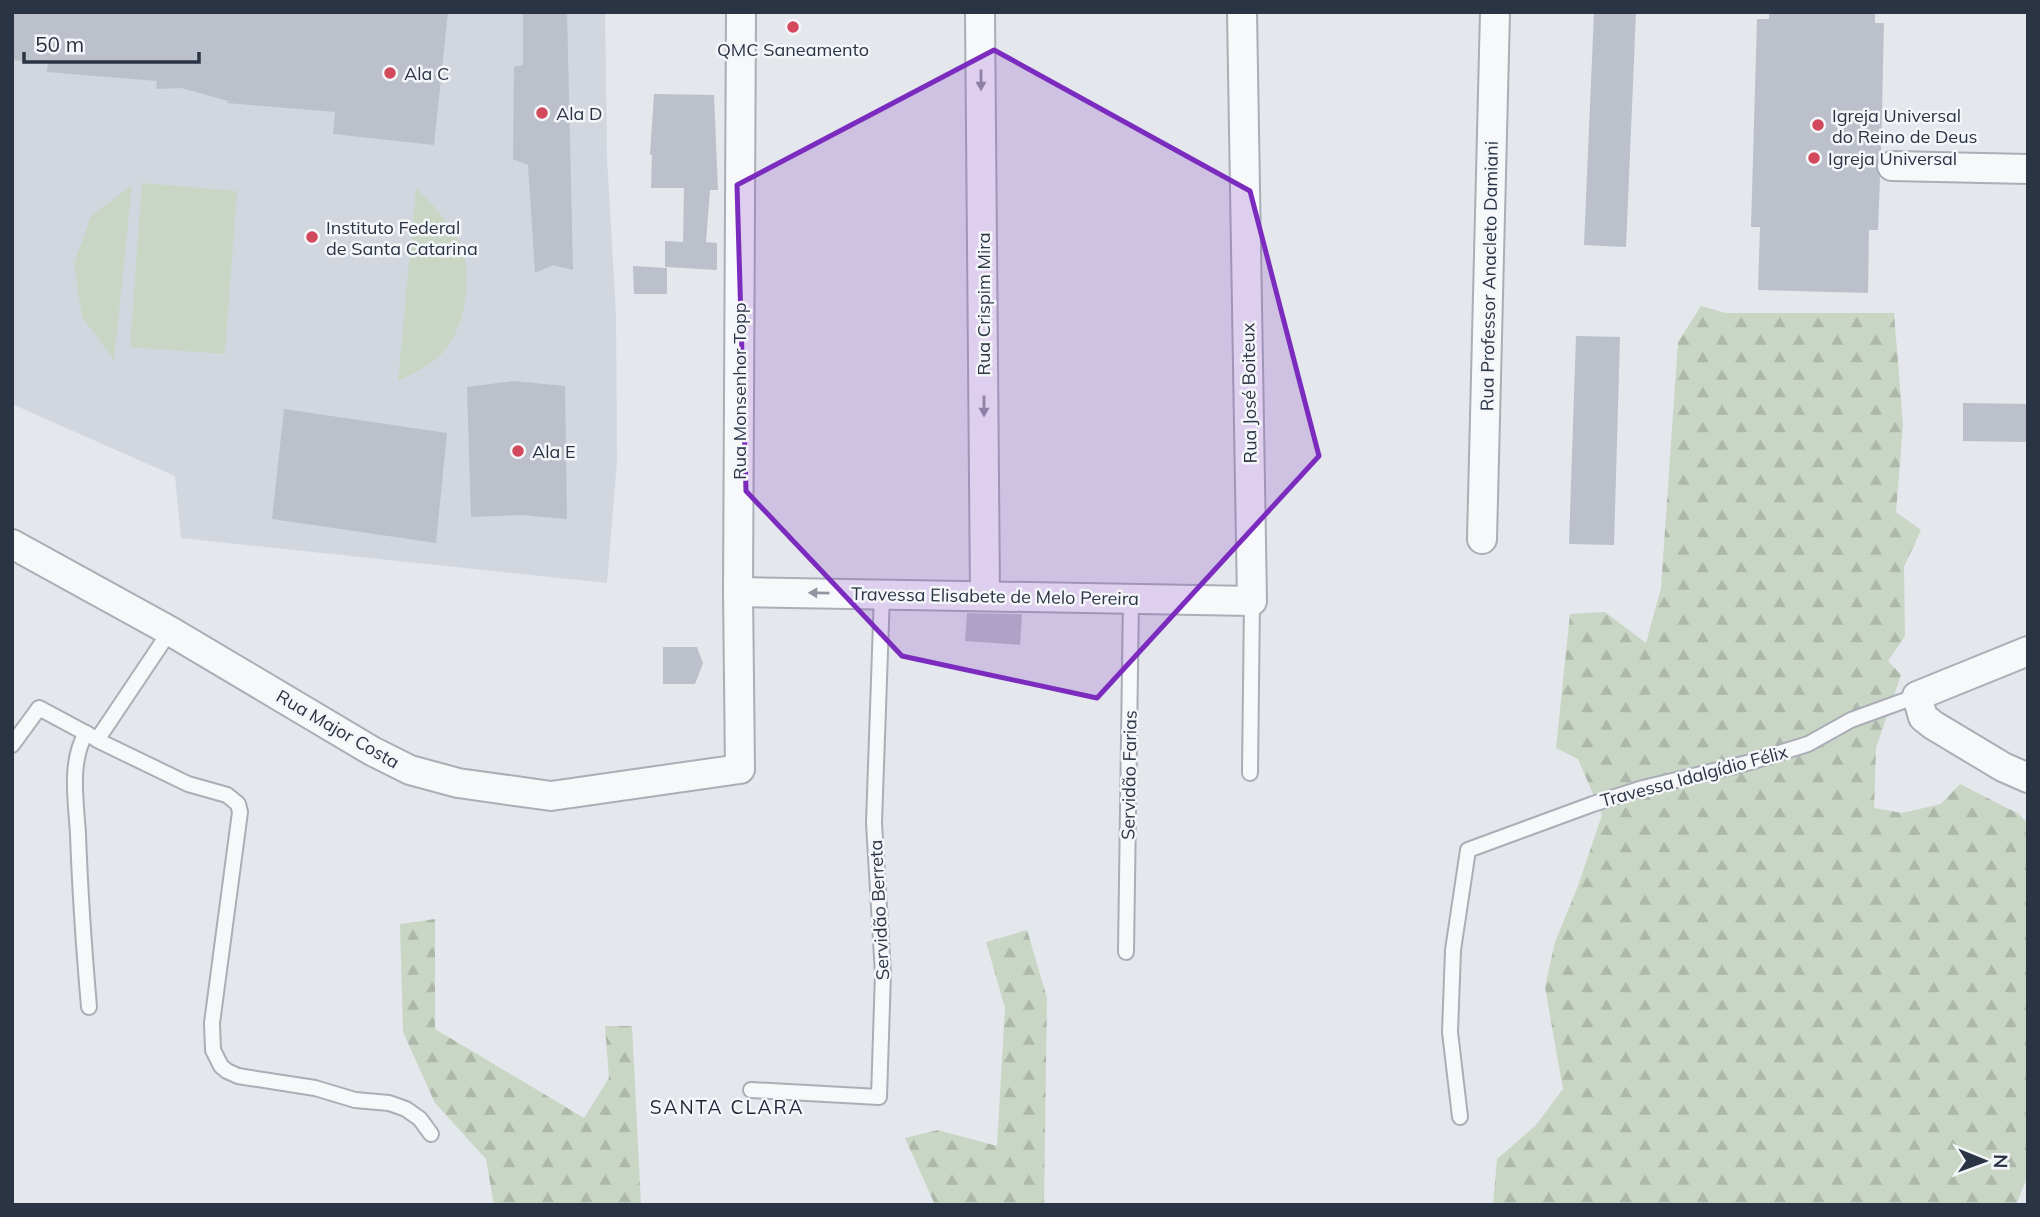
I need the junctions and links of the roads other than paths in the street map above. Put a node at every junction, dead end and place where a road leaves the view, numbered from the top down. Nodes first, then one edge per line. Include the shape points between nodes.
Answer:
1 (741, 12) edge
2 (981, 12) edge
3 (1242, 12) edge
4 (1495, 12) edge
5 (1892, 166) dead end
6 (2028, 169) edge
7 (1482, 539) dead end
8 (12, 544) edge
9 (738, 592) junction
10 (882, 594) junction
11 (985, 596) junction
12 (1131, 598) junction
13 (1252, 600) junction
14 (170, 631) junction
15 (2028, 651) edge
16 (1917, 696) junction
17 (92, 736) junction
18 (12, 745) edge
19 (740, 769) joint
20 (1250, 773) dead end
21 (2028, 778) edge
22 (1126, 953) dead end
23 (89, 1007) dead end
24 (751, 1090) dead end
25 (1460, 1117) dead end
26 (431, 1134) dead end

1 - 9 street, Rua Monsenhor Topp
2 -> 11 street, Rua Crispim Mira
3 - 13 street, Rua José Boiteux
4 - 7 street, Rua Professor Anacleto Damiani
5 - 6 street
8 - 14 street, Rua Major Costa
10 -> 9 street, Travessa Elisabete de Melo Pereira
9 - 19 street, Rua Monsenhor Topp
10 - 11 street, Travessa Elisabete de Melo Pereira
10 - 24 lane, Servidão Berreta via 874,823 883,974 879,1097
11 - 12 street, Travessa Elisabete de Melo Pereira
12 - 13 street, Travessa Elisabete de Melo Pereira
12 - 22 lane, Servidão Farias
13 - 20 lane, Rua José Boiteux
14 - 17 lane
14 - 19 street, Rua Major Costa via 372,751 410,770 458,783 551,796
15 - 16 street
16 - 21 street via 1923,717 1933,725
16 - 25 lane, Travessa Idalgídio Félix via 1851,720 1808,744 1643,788 1468,850 1453,950 1450,1032
17 - 18 lane via 39,708
17 - 23 lane via 80,743 76,762 79,887
17 - 26 lane via 188,784 227,795 238,804 212,1023 214,1050 221,1066 238,1076 389,1103 420,1119

